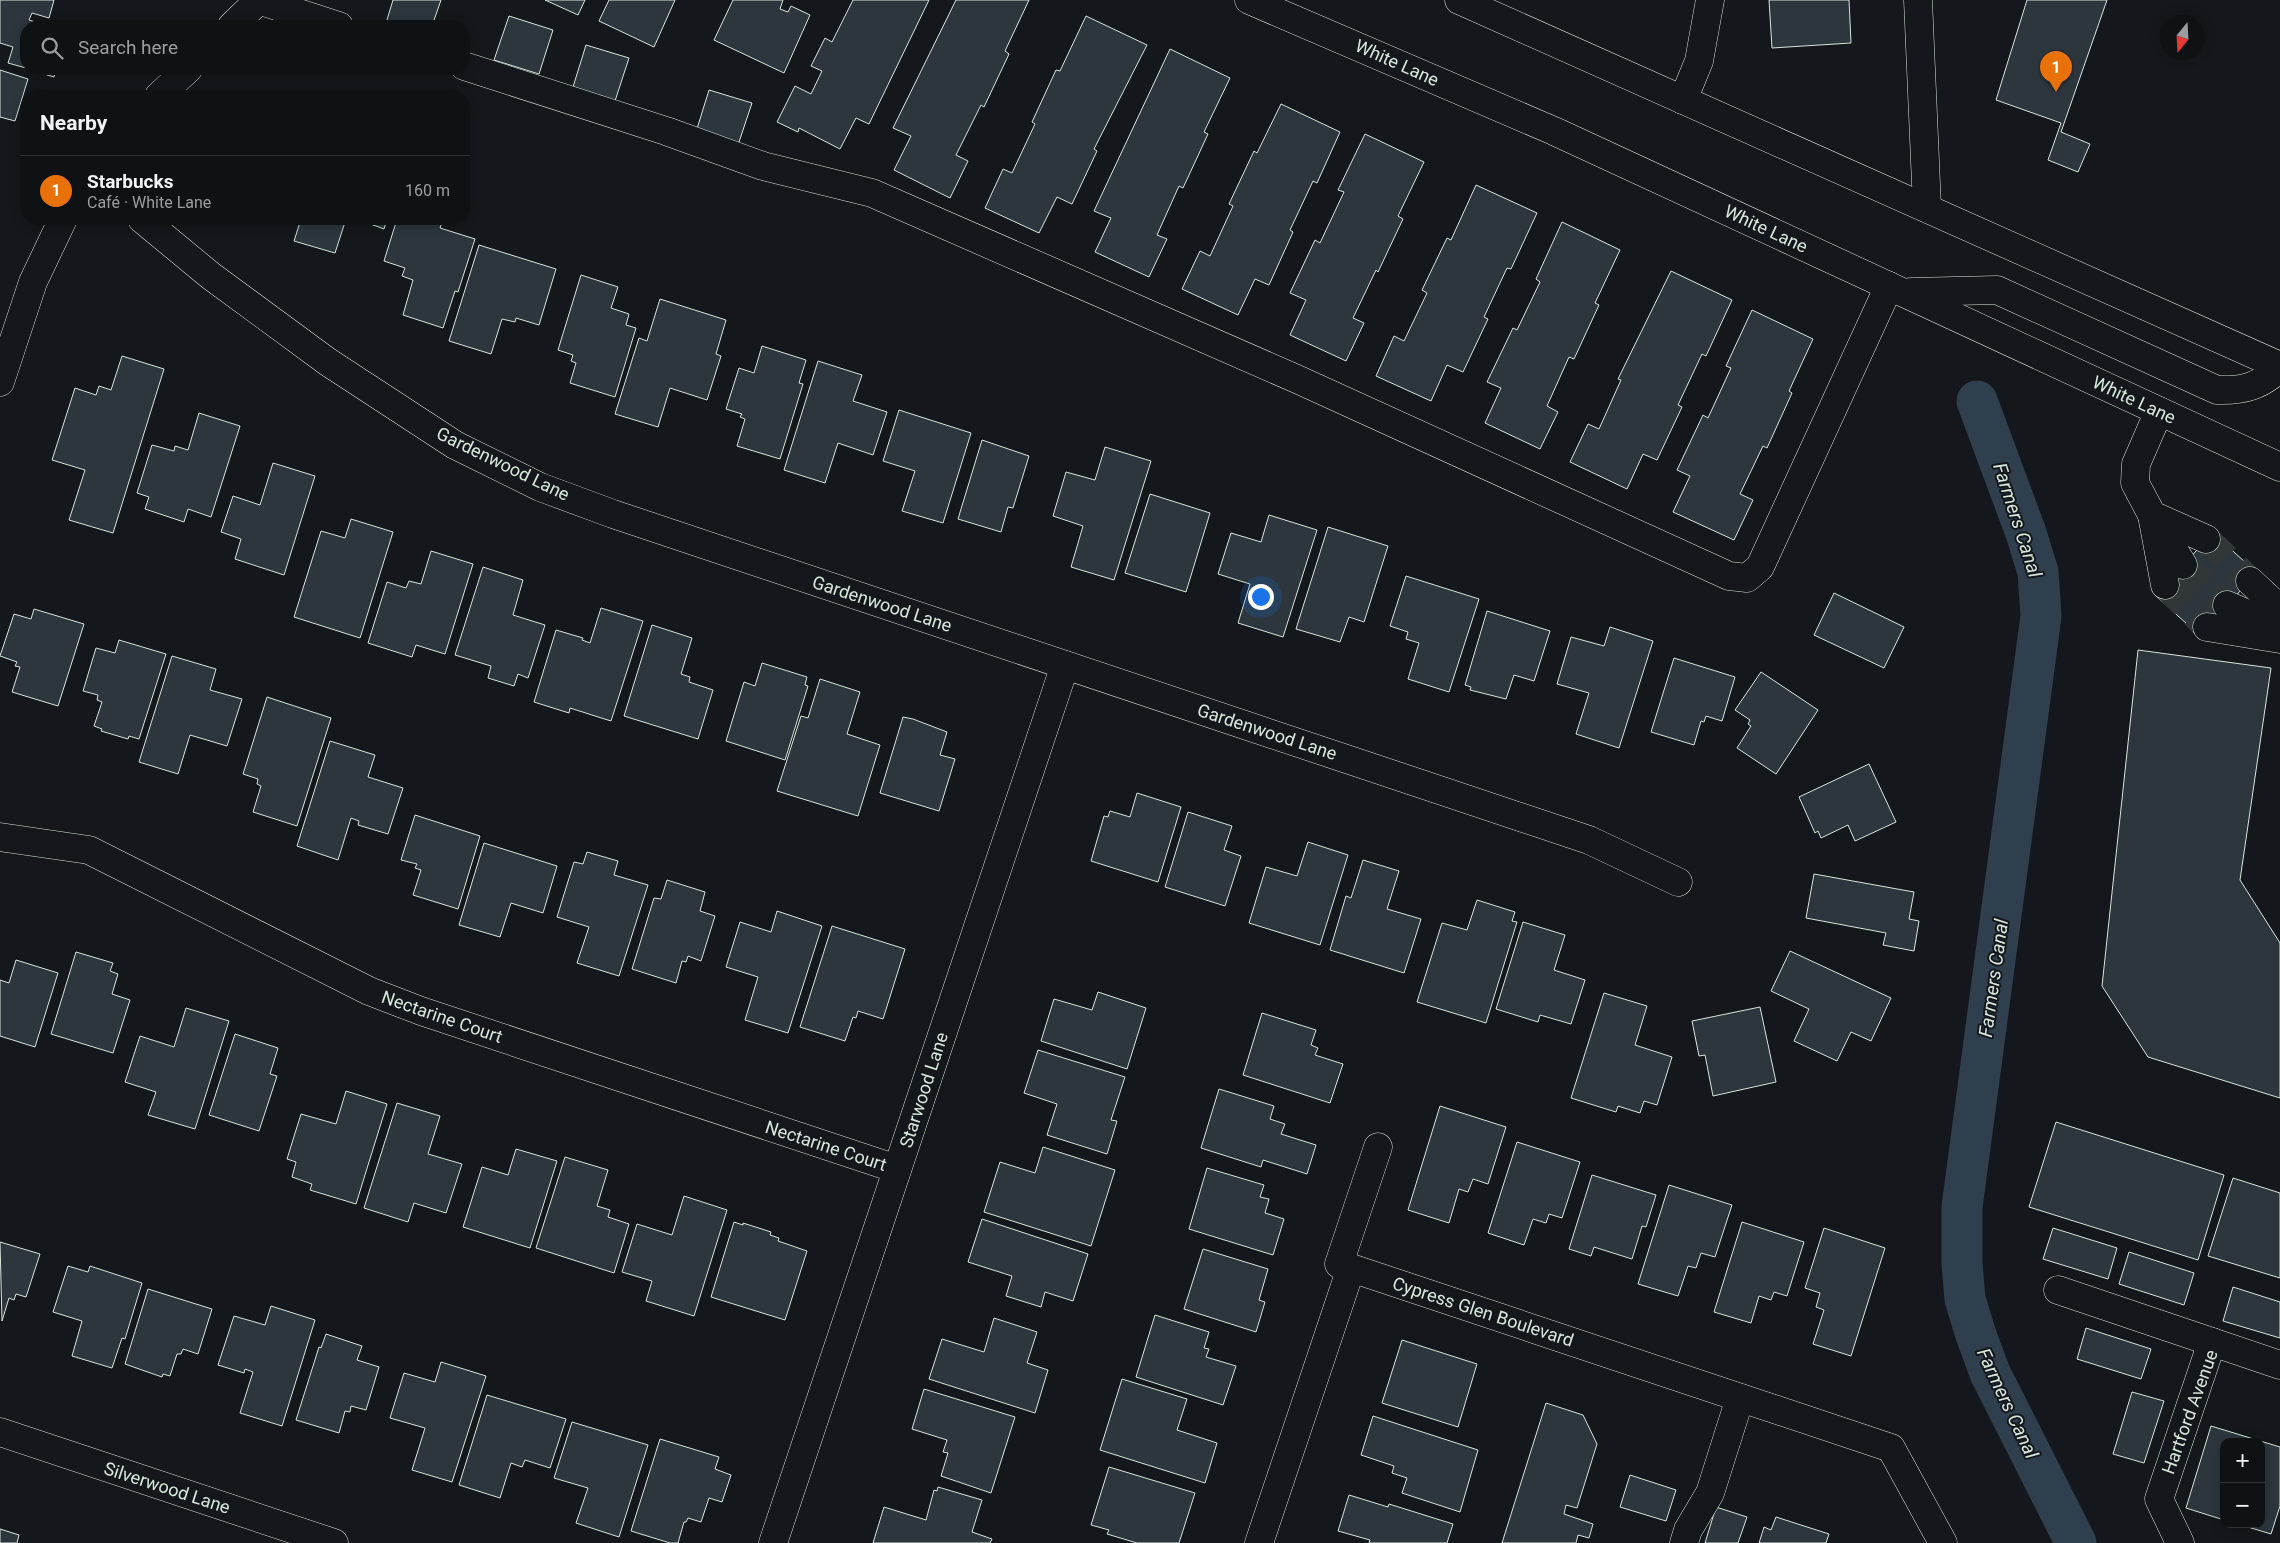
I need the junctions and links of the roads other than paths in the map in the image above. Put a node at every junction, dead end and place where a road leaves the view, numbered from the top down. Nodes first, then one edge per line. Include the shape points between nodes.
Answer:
1 (258, 0) edge
2 (1249, 0) edge
3 (1459, 0) edge
4 (1710, 0) edge
5 (1918, 0) edge
6 (238, 20) edge
7 (320, 20) edge
8 (470, 68) edge
9 (182, 75) edge
10 (165, 90) edge
11 (1683, 100) junction
12 (1927, 207) junction
13 (60, 225) edge
14 (149, 225) edge
15 (1896, 289) junction
16 (2280, 367) edge
17 (0, 382) edge
18 (2159, 411) junction
19 (2280, 467) edge
20 (2152, 515) junction
21 (2206, 539) tunnel mouth
22 (2183, 565) tunnel mouth
23 (2250, 581) tunnel mouth
24 (2164, 585) tunnel mouth
25 (2227, 605) tunnel mouth
26 (2280, 608) edge
27 (2207, 627) tunnel mouth
28 (2280, 628) edge
29 (2280, 639) edge
30 (1065, 665) junction
31 (0, 837) edge
32 (1678, 882) dead end
33 (1378, 1147) dead end
34 (897, 1170) junction
35 (1351, 1268) junction
36 (2058, 1290) dead end
37 (2212, 1342) junction
38 (2280, 1365) edge
39 (1740, 1398) junction
40 (0, 1432) edge
41 (1686, 1536) edge
42 (334, 1543) edge
43 (773, 1543) edge
44 (1259, 1543) edge
45 (1943, 1543) edge
46 (2180, 1543) edge

1 - 6 street
1 - 7 street
2 - 15 street, White Lane via 1554,131
3 - 11 street
4 - 11 street via 1699,61
5 - 12 street
8 - 15 street via 666,131 762,166 872,193 1299,380 1729,576 1747,578 1760,567
9 - 10 street
11 - 12 street
12 - 16 street
13 - 17 street via 33,282
14 - 30 street, Gardenwood Lane via 211,276 328,362 456,445 540,487
15 - 16 street via 1997,290 2217,390 2253,387 2266,381
15 - 18 street, White Lane
18 - 19 street, White Lane
18 - 20 street via 2136,464 2135,483
20 - 21 street
20 - 22 street
20 - 24 street
23 - 26 street
25 - 28 street
27 - 29 street
30 - 32 street, Gardenwood Lane via 1589,840
30 - 34 street, Starwood Lane
31 - 34 street, Nectarine Court via 89,850 369,991 421,1012
33 - 35 street via 1339,1264
34 - 43 street, Starwood Lane
35 - 39 street, Cypress Glen Boulevard
35 - 44 street
36 - 37 street
37 - 38 street, Hartford Avenue
37 - 46 street, Hartford Avenue via 2159,1499
39 - 41 street via 1710,1493
39 - 45 street, Cypress Glen Boulevard via 1891,1448
40 - 42 street, Silverwood Lane

